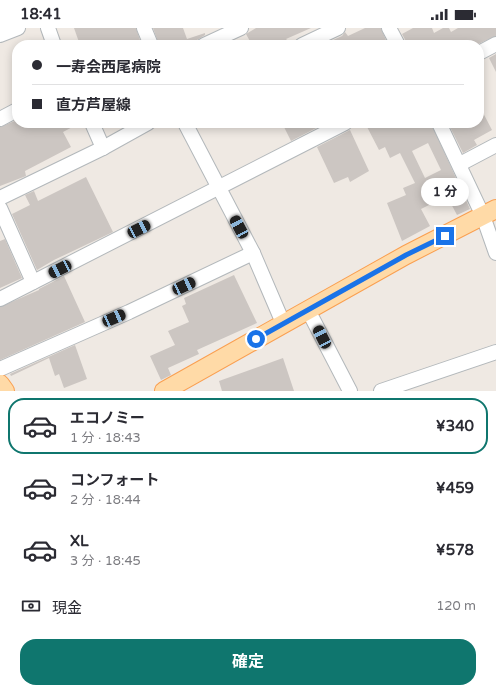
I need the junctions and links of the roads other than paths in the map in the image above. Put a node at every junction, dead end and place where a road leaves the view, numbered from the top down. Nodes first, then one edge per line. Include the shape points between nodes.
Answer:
1 (18, 28) edge
2 (48, 28) edge
3 (144, 28) edge
4 (241, 28) edge
5 (338, 28) edge
6 (389, 28) edge
7 (0, 35) edge
8 (52, 40) edge
9 (149, 40) edge
10 (215, 40) edge
11 (313, 40) edge
12 (395, 40) edge
13 (496, 44) edge
14 (484, 50) edge
15 (12, 113) edge
16 (0, 119) edge
17 (94, 128) edge
18 (139, 128) edge
19 (188, 128) edge
20 (335, 128) edge
21 (442, 128) edge
22 (496, 145) edge
23 (103, 148) junction
24 (460, 164) junction
25 (219, 188) junction
26 (0, 198) edge
27 (0, 208) edge
28 (490, 212) edge
29 (253, 253) junction
30 (496, 253) edge
31 (33, 282) junction
32 (0, 299) edge
33 (308, 310) junction
34 (283, 323) junction
35 (496, 352) edge
36 (0, 369) edge
37 (0, 384) edge
38 (5, 391) edge
39 (164, 391) edge
40 (350, 391) edge
41 (381, 391) edge

1 - 7 street
2 - 8 street
3 - 9 street
4 - 10 street
5 - 11 street
6 - 12 street
13 - 14 street
15 - 16 street
17 - 23 street
18 - 23 street
19 - 25 street
20 - 25 street
21 - 24 street
22 - 24 street
23 - 26 street
24 - 28 street
25 - 29 street
25 - 31 street
27 - 31 street
28 - 30 street
28 - 33 main road
29 - 34 street
29 - 36 street
31 - 32 street
33 - 34 main road
33 - 40 street
34 - 39 main road
35 - 41 street
37 - 38 main road

